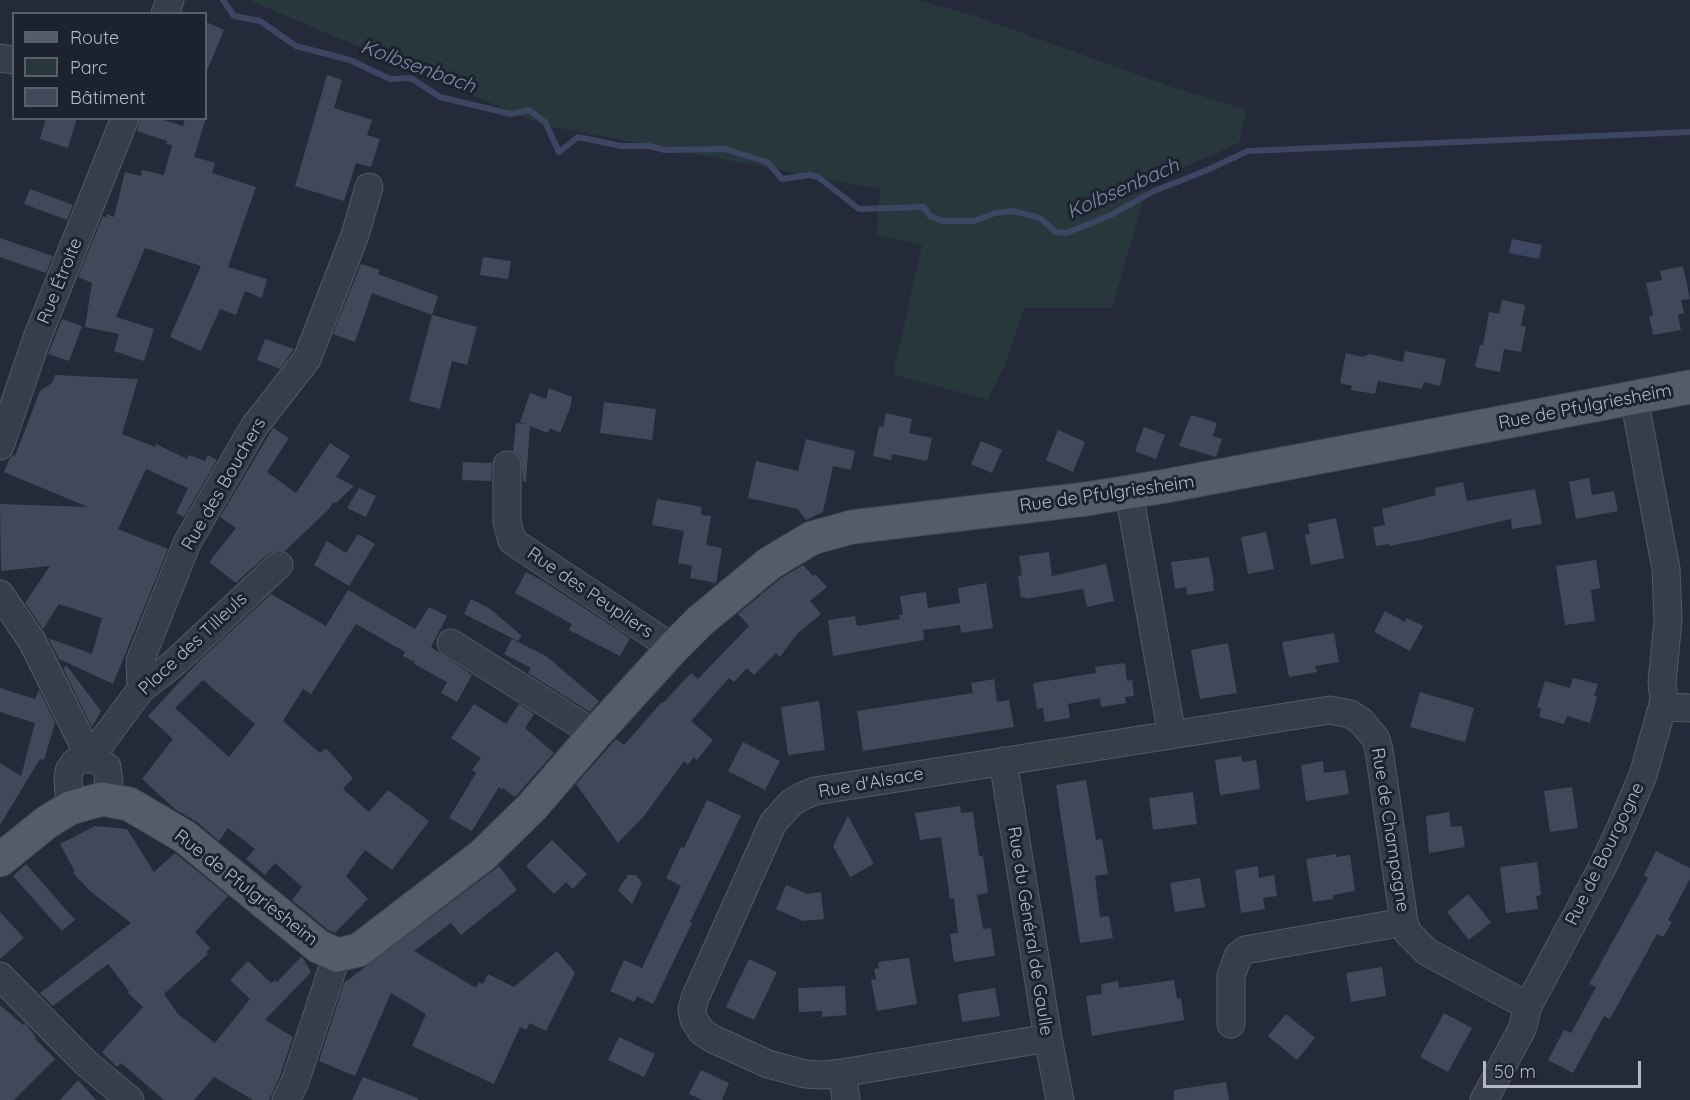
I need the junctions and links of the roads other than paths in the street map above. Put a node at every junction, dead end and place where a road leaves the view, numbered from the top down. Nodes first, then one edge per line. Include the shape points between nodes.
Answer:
1 (124, 120) edge
2 (369, 187) dead end
3 (1690, 387) edge
4 (1634, 398) junction
5 (0, 446) edge
6 (507, 465) dead end
7 (1129, 492) junction
8 (279, 565) dead end
9 (1679, 591) edge
10 (0, 594) edge
11 (451, 644) dead end
12 (673, 648) junction
13 (141, 689) junction
14 (1664, 702) junction
15 (1690, 708) edge
16 (595, 734) junction
17 (1172, 735) junction
18 (90, 758) junction
19 (1003, 761) junction
20 (102, 799) junction
21 (70, 808) junction
22 (0, 860) edge
23 (1404, 922) junction
24 (337, 955) junction
25 (0, 976) edge
26 (1528, 1006) junction
27 (1231, 1024) dead end
28 (1048, 1038) junction
29 (842, 1073) junction
30 (130, 1100) edge
31 (286, 1100) edge
32 (846, 1100) edge
33 (1060, 1100) edge
34 (1484, 1100) edge

1 - 5 street, Rue Étroite via 37,338
2 - 13 street, Rue des Bouchers via 355,235 307,359 254,428 187,543 140,661
3 - 4 main road, Rue de Pfulgriesheim
4 - 7 main road, Rue de Pfulgriesheim
4 - 9 street, Rue de Bourgogne via 1662,541
6 - 12 street, Rue des Peupliers via 507,520 512,541
7 - 12 main road, Rue de Pfulgriesheim via 852,527 812,538 770,563
7 - 17 street
8 - 13 street, Place des Tilleuls
9 - 14 street, Rue de Bourgogne via 1662,682
10 - 18 street via 32,641
11 - 16 street
12 - 16 main road, Rue de Pfulgriesheim
13 - 18 street, Place des Tilleuls
14 - 15 street via 1671,707
14 - 26 street, Rue de Bourgogne via 1643,775 1621,827
16 - 24 main road, Rue de Pfulgriesheim via 532,807 483,855 359,950
17 - 19 street, Rue d'Alsace
17 - 23 street, Rue de Champagne via 1317,711 1341,711 1361,721 1376,739 1379,750
18 - 20 street via 102,762 109,774
18 - 21 street, Place des Tilleuls via 74,763 69,771
19 - 28 street, Rue du Général de Gaulle
19 - 29 street, Rue d'Alsace via 815,791 792,802 773,823 695,998 694,1020 713,1039 768,1064 805,1074
20 - 21 main road, Rue de Pfulgriesheim
20 - 24 main road, Rue de Pfulgriesheim via 129,804 185,837 318,946
21 - 22 main road, Rue de Pfulgriesheim
23 - 26 street, Rue de Champagne via 1408,933 1426,952
23 - 27 street, Rue de Champagne via 1245,950 1238,956 1231,976
24 - 31 street, Rue de Pfulgriesheim
25 - 30 street via 86,1064
26 - 34 street, Rue de Bourgogne via 1522,1029
28 - 29 street, Rue d'Alsace
28 - 33 street, Rue du Général de Gaulle
29 - 32 street

